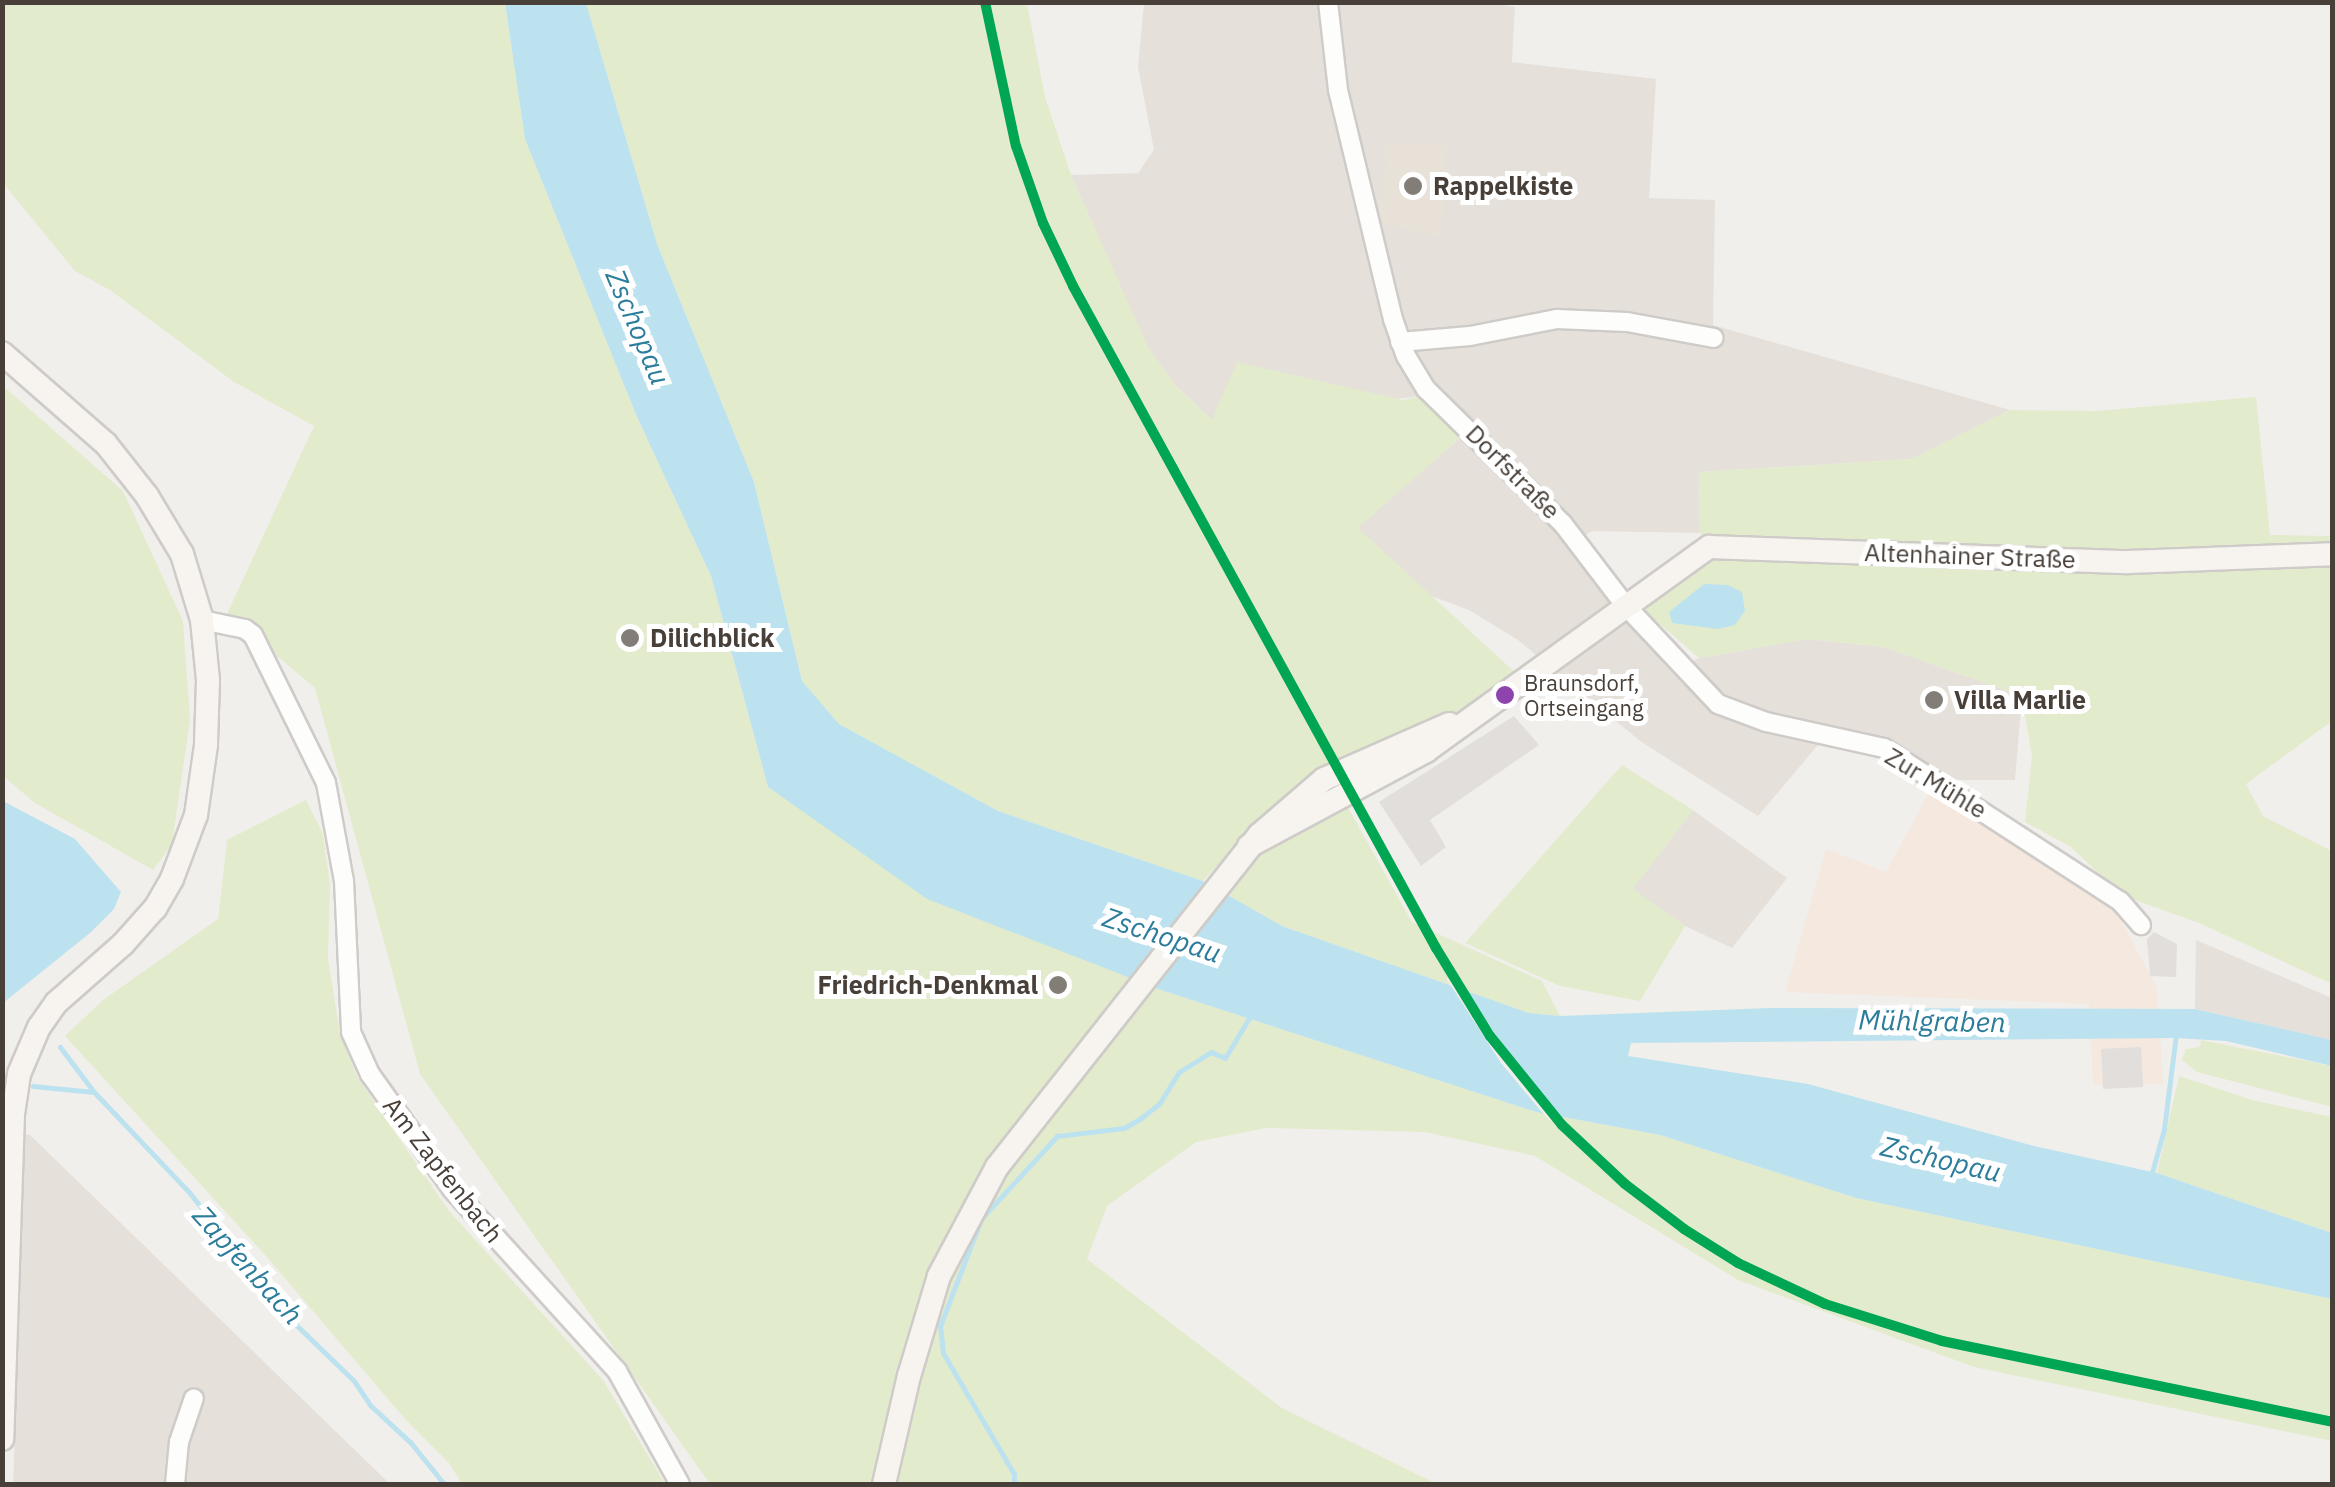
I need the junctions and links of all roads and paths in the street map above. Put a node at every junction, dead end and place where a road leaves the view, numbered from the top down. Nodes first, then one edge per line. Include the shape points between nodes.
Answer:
1 (1328, 2) edge
2 (1714, 338) dead end
3 (1400, 342) junction
4 (2, 353) edge
5 (2332, 554) edge
6 (1625, 605) junction
7 (202, 620) junction
8 (2141, 925) dead end
9 (194, 1398) dead end
10 (2, 1439) edge
11 (175, 1484) edge
12 (680, 1484) edge
13 (884, 1484) edge

1 - 3 street, Dorfstraße via 1338,90
2 - 3 street via 1627,322 1557,319
3 - 6 street, Dorfstraße via 1426,389 1564,524
4 - 7 street via 106,444 147,496 182,554
5 - 6 street, Altenhainer Straße via 2128,562 1721,546 1702,550
6 - 8 street, Zur Mühle via 1718,704 1766,722 1884,748 2120,901
6 - 13 street, Altenhainer Straße via 1426,751 1249,846 1227,872 997,1167 964,1221 920,1338
7 - 10 street via 206,745 186,849 155,908 56,1003 19,1074 12,1114
7 - 12 street, Am Zapfenbach via 253,636 326,783 344,881 351,1032 370,1074 452,1189 617,1371
9 - 11 street via 179,1442

